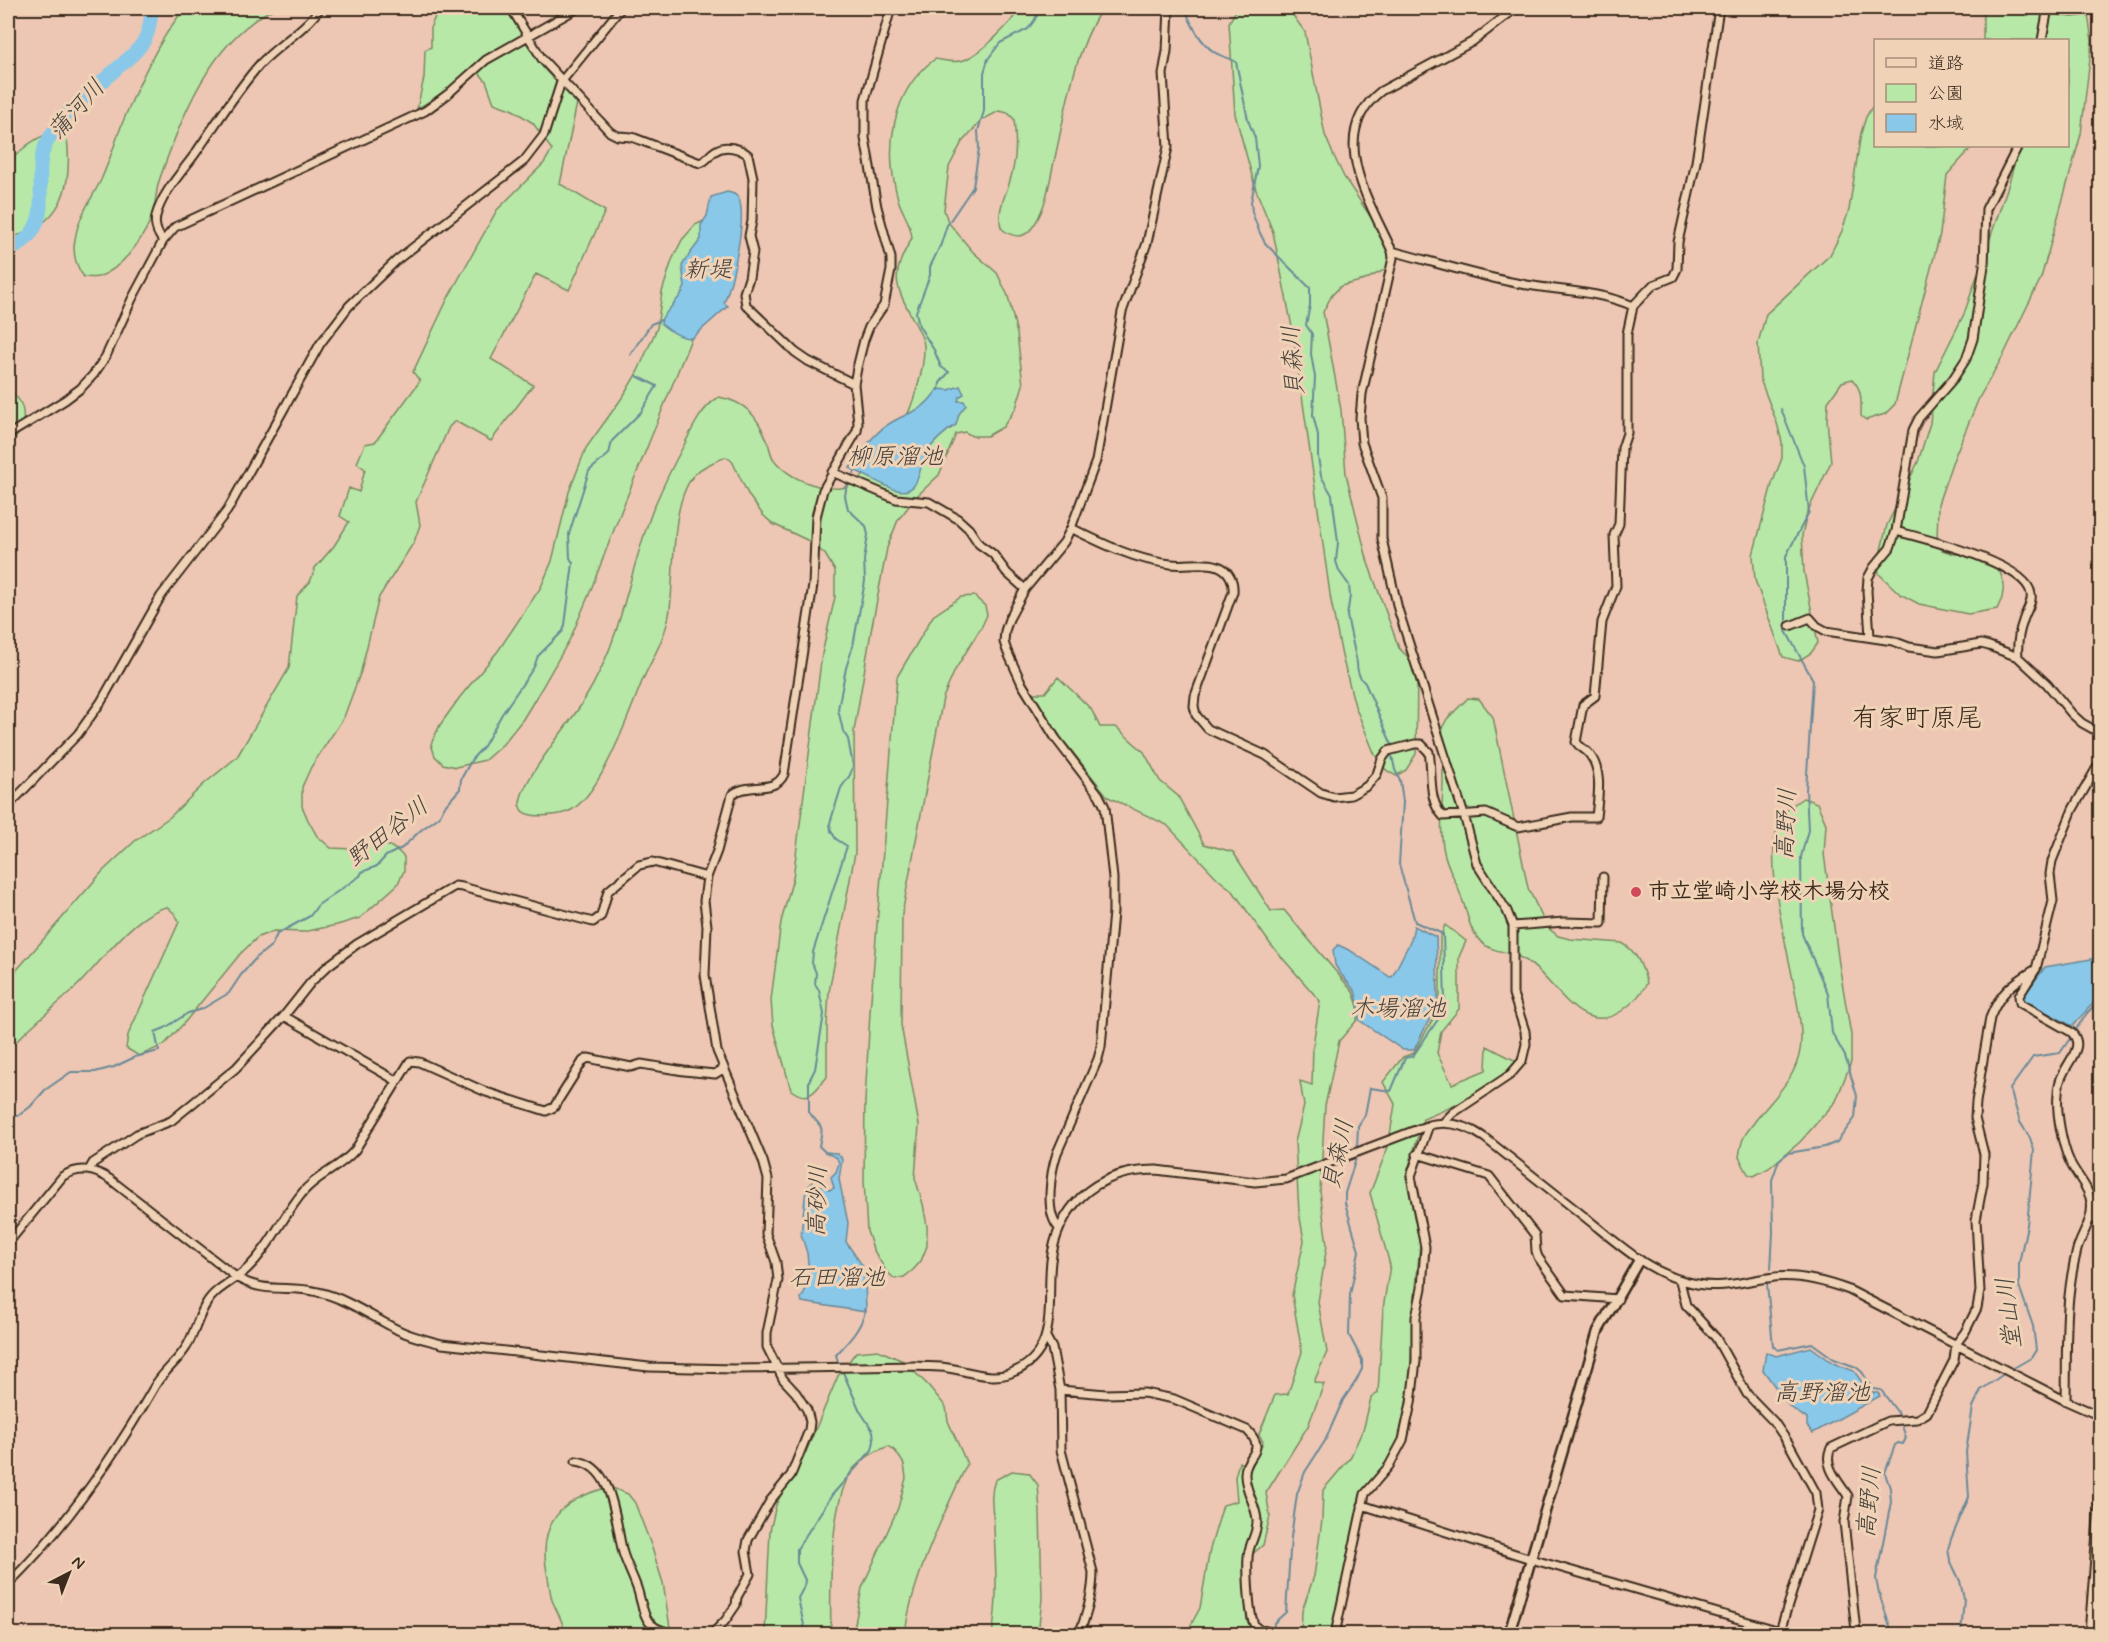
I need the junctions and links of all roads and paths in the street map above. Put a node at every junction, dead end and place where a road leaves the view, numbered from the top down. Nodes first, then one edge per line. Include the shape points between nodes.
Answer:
1 (320, 8) edge
2 (511, 8) edge
3 (578, 8) edge
4 (621, 8) edge
5 (891, 8) edge
6 (1168, 8) edge
7 (1516, 8) edge
8 (1719, 8) edge
9 (2050, 8) edge
10 (2091, 8) edge
11 (527, 37) junction
12 (2042, 39) edge
13 (561, 82) junction
14 (2017, 147) edge
15 (163, 241) junction
16 (1392, 251) junction
17 (1633, 306) junction
18 (854, 384) junction
19 (8, 435) edge
20 (832, 472) junction
21 (1071, 528) junction
22 (1896, 531) junction
23 (1025, 589) junction
24 (1790, 626) dead end
25 (1870, 637) junction
26 (2018, 657) junction
27 (2100, 733) edge
28 (2100, 762) edge
29 (8, 806) edge
30 (1464, 815) junction
31 (707, 877) junction
32 (1603, 877) dead end
33 (1513, 926) junction
34 (2036, 969) junction
35 (284, 1016) junction
36 (723, 1069) junction
37 (397, 1081) junction
38 (1444, 1122) junction
39 (1430, 1125) junction
40 (1418, 1154) junction
41 (89, 1170) junction
42 (2090, 1217) junction
43 (2100, 1222) edge
44 (1059, 1228) junction
45 (8, 1243) edge
46 (1639, 1260) junction
47 (236, 1278) junction
48 (1680, 1281) junction
49 (1618, 1299) junction
50 (1046, 1337) junction
51 (1956, 1344) junction
52 (776, 1368) junction
53 (1060, 1390) junction
54 (2066, 1401) junction
55 (2100, 1416) edge
56 (576, 1461) dead end
57 (2100, 1493) edge
58 (1362, 1505) junction
59 (1531, 1559) junction
60 (8, 1584) edge
61 (1780, 1633) edge
62 (2100, 1633) edge
63 (1275, 1634) edge
64 (2088, 1634) edge
65 (683, 1635) edge
66 (712, 1635) edge
67 (1079, 1635) edge
68 (1335, 1635) edge
69 (1509, 1635) edge
70 (1855, 1635) edge

1 - 15 street via 250,76 168,192 156,216 155,228
2 - 11 street
3 - 11 street
4 - 13 street
5 - 18 street via 868,85 865,115 867,149 891,270 884,305 864,340
6 - 21 street via 1163,74 1168,147 1147,243 1122,312 1096,462
7 - 16 street via 1472,42 1381,91 1365,107 1354,141 1354,163
8 - 17 street via 1696,162 1678,242 1676,274 1653,285
9 - 10 street via 2073,12
9 - 12 street
11 - 13 street
11 - 15 street via 486,60 425,111 183,222
13 - 18 street via 602,126 618,136 632,137 700,163 722,148 748,154 753,178 749,236 753,252 744,293 746,305 795,352
13 - 29 street via 544,135 524,161 396,260 350,306 320,344 227,511 161,596 101,702 78,734
14 - 22 street via 1986,209 1986,244 1973,339 1953,379 1913,430
15 - 19 street via 94,374 65,400
16 - 17 street via 1516,283 1602,296
16 - 30 street via 1362,394 1362,443 1382,498 1382,539 1398,609
17 - 30 street via 1627,334 1627,433 1622,448 1619,524 1614,535 1616,586 1602,622 1595,696 1583,705 1576,742 1592,756 1600,785 1596,817 1572,817 1518,827 1486,813
18 - 20 street via 858,423
20 - 23 street via 896,499 929,501 969,529
20 - 31 street via 816,517 816,564 784,774 774,785 740,789 732,795
21 - 23 street via 1055,555
21 - 30 street via 1139,558 1216,566 1230,576 1232,597 1193,702 1196,715 1208,729 1265,755 1321,793 1340,797 1367,786 1388,752 1421,744 1429,752 1439,812 1445,816
22 - 25 street via 1890,548 1868,578
22 - 26 street via 1971,553 2017,574 2032,596 2022,623
23 - 44 street via 1008,619 1004,642 1022,684 1056,740 1100,795 1105,807 1113,878 1101,1047 1052,1169 1053,1219
24 - 25 street via 1810,618 1826,631
25 - 26 street via 1938,651 1981,644
26 - 27 street via 2072,714
28 - 34 street via 2073,809 2052,861 2053,901
30 - 33 street via 1477,864
31 - 35 street via 653,862 639,865 608,891 601,916 593,922 455,886 329,965
31 - 36 street via 705,975
32 - 33 street via 1602,923
33 - 38 street via 1513,994 1525,1031 1525,1053 1510,1075
34 - 42 street via 2019,996 2020,1003 2073,1035 2077,1046 2060,1083 2058,1104 2066,1153 2088,1192
34 - 51 street via 2012,983 1990,1018 1975,1118 1984,1154 1976,1220 1979,1300
35 - 37 street
35 - 41 street via 236,1068 179,1115 137,1134 93,1163
36 - 37 street via 714,1074 641,1064 631,1067 588,1058 555,1107 546,1111 486,1092 414,1060
36 - 52 street via 768,1179 766,1234 778,1280 767,1347
37 - 47 street via 355,1150 345,1162 313,1180 258,1256
38 - 39 street
38 - 46 street via 1468,1127 1485,1138
39 - 40 street
39 - 44 street via 1286,1179 1255,1182 1156,1170 1126,1172 1087,1191
40 - 49 street via 1490,1176 1535,1235 1538,1257 1565,1295
40 - 58 street via 1411,1176 1425,1247 1411,1403 1403,1440 1389,1466 1365,1494
41 - 45 street via 63,1176
41 - 47 street via 111,1180
42 - 43 street
42 - 54 street via 2079,1241 2068,1292
44 - 50 street via 1050,1263
46 - 48 street
46 - 49 street
47 - 52 street via 262,1288 320,1292 415,1337 442,1344 649,1367
47 - 60 street via 219,1288 206,1303 187,1346 162,1376 81,1498 57,1531
48 - 51 street via 1725,1286 1785,1276 1818,1280 1849,1290
48 - 61 street via 1686,1305 1716,1338 1748,1394 1789,1444 1816,1493 1818,1510
49 - 59 street via 1598,1331
50 - 52 street via 1028,1362 1000,1376 916,1366
50 - 53 street
51 - 54 street
51 - 70 street via 1954,1360 1922,1418 1888,1421 1831,1448 1827,1456 1848,1496 1844,1522
52 - 66 street via 803,1402 809,1430 791,1475 770,1501 748,1540 750,1574 735,1605
53 - 63 street via 1144,1393 1174,1399 1254,1436 1256,1452 1245,1471 1257,1522 1248,1560 1251,1618 1258,1629
53 - 67 street via 1061,1450 1093,1572 1093,1588
54 - 55 street
56 - 65 street via 593,1466 606,1484 627,1564 647,1619 664,1631
57 - 64 street
58 - 59 street
58 - 68 street
59 - 61 street
59 - 69 street
62 - 64 street

